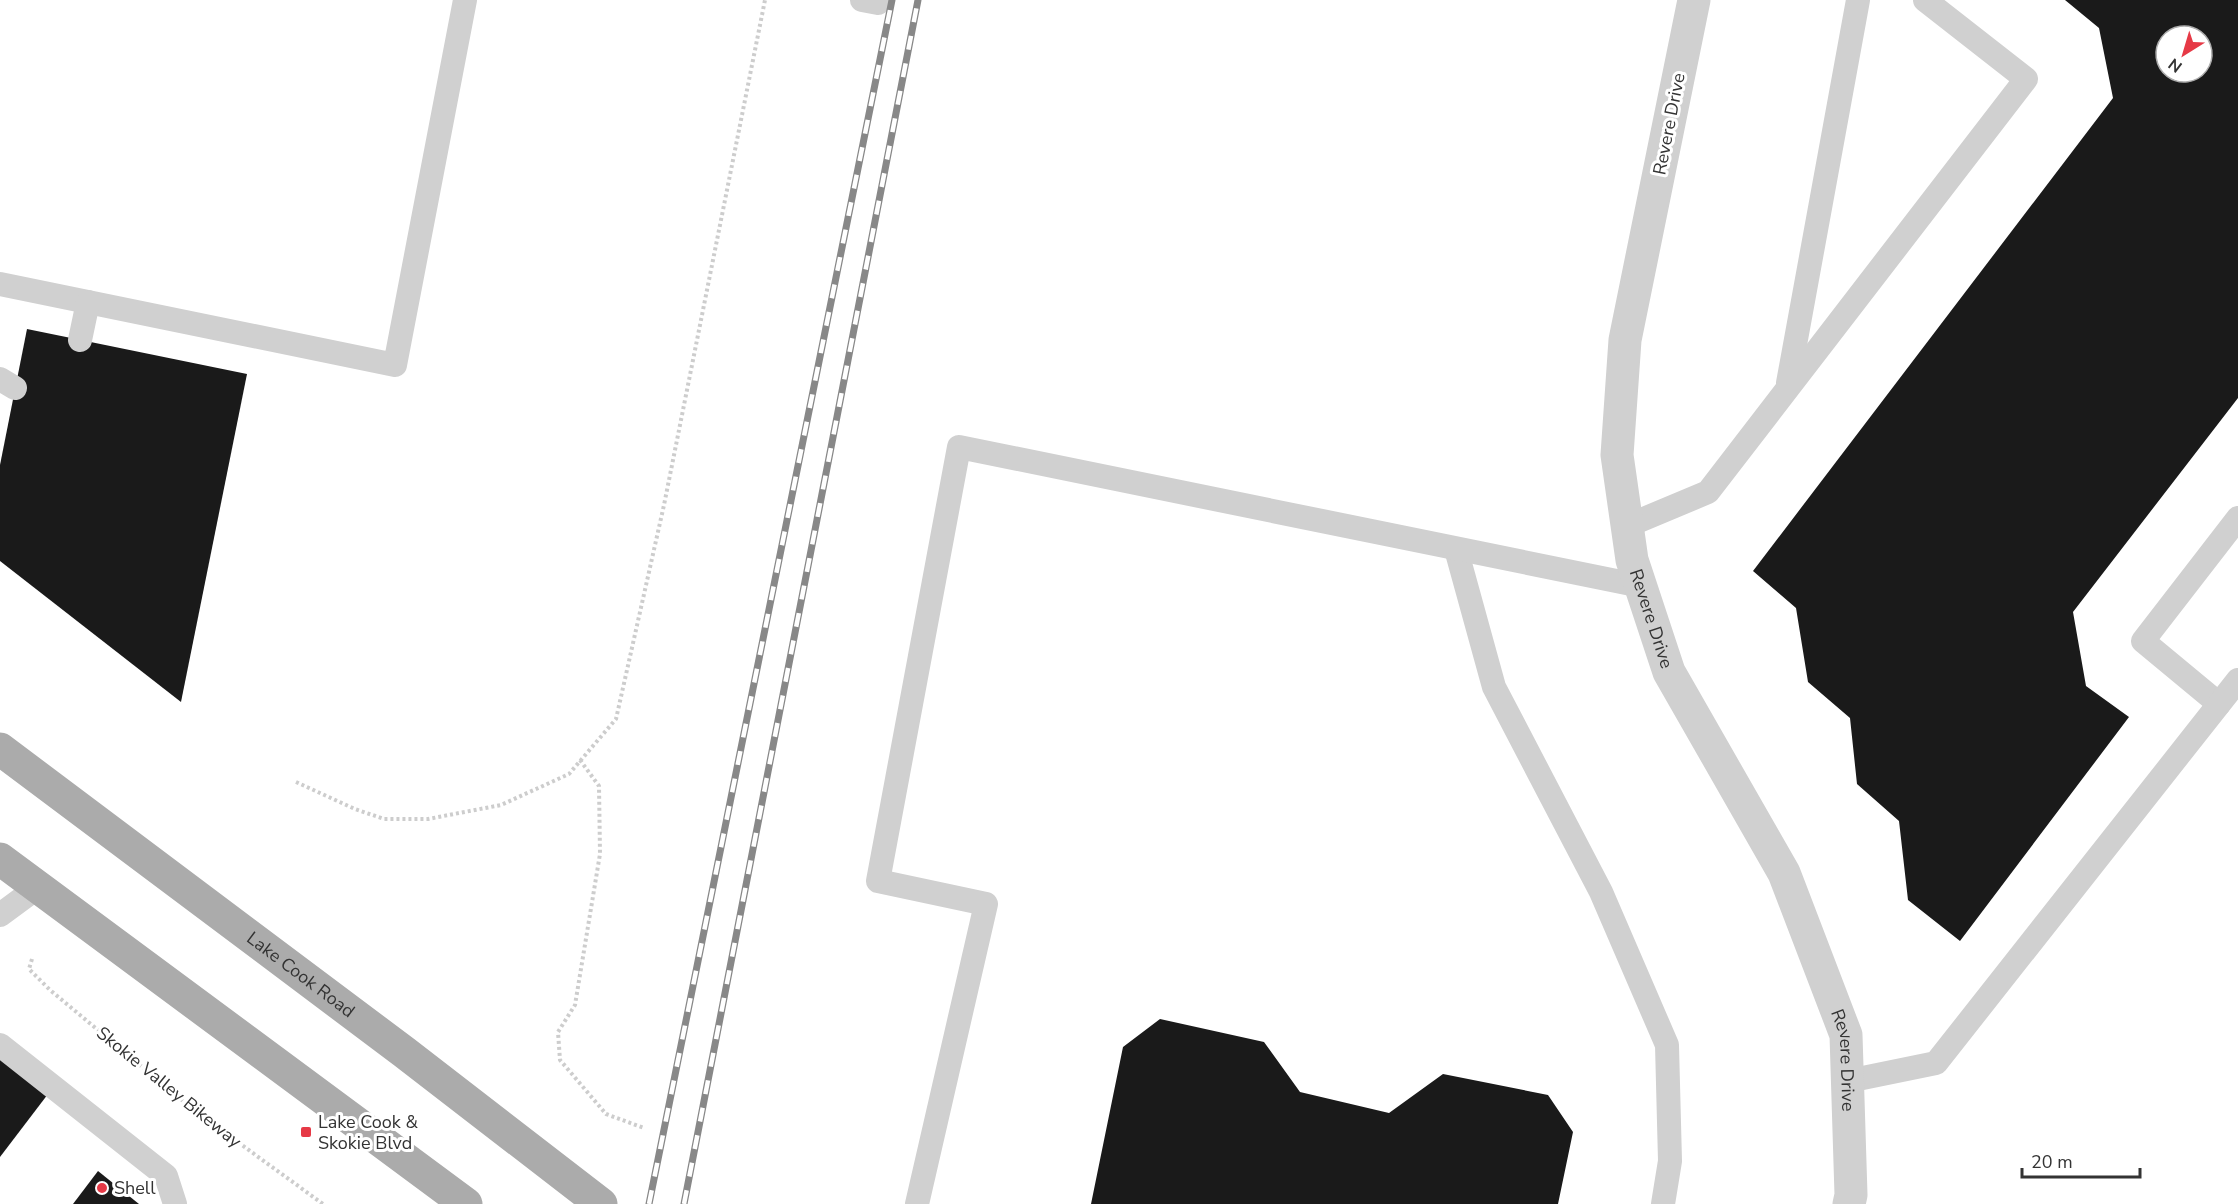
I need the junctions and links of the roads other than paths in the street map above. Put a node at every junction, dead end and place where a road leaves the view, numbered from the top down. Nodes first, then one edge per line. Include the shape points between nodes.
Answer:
1 (465, 0) edge
2 (1694, 0) edge
3 (1858, 0) edge
4 (1925, 0) edge
5 (0, 284) edge
6 (88, 302) junction
7 (80, 340) dead end
8 (1787, 389) junction
9 (2238, 518) edge
10 (1627, 526) junction
11 (1455, 549) junction
12 (1641, 586) junction
13 (2238, 680) edge
14 (2219, 704) junction
15 (0, 748) edge
16 (0, 859) edge
17 (38, 887) junction
18 (0, 915) edge
19 (0, 1045) edge
20 (1848, 1081) junction
21 (175, 1204) edge
22 (466, 1204) edge
23 (601, 1204) edge
24 (917, 1204) edge
25 (1663, 1204) edge
26 (1849, 1204) edge

1 - 6 lane via 395,365
2 - 10 street, Revere Drive via 1625,340 1617,455
3 - 8 lane
4 - 8 lane via 2026,79
5 - 6 lane
6 - 7 lane
8 - 10 lane via 1708,492
9 - 14 lane via 2143,641
10 - 12 street, Revere Drive
11 - 12 lane
11 - 24 lane via 958,447 878,881 986,904
11 - 25 lane via 1494,687 1601,892 1667,1045 1670,1161
12 - 20 street, Revere Drive via 1669,672 1784,873 1846,1035
13 - 14 lane
14 - 20 lane via 1936,1063
15 - 23 main road, Lake Cook Road
16 - 17 main road
17 - 18 lane
17 - 22 main road
19 - 21 lane via 166,1176
20 - 26 street, Revere Drive

